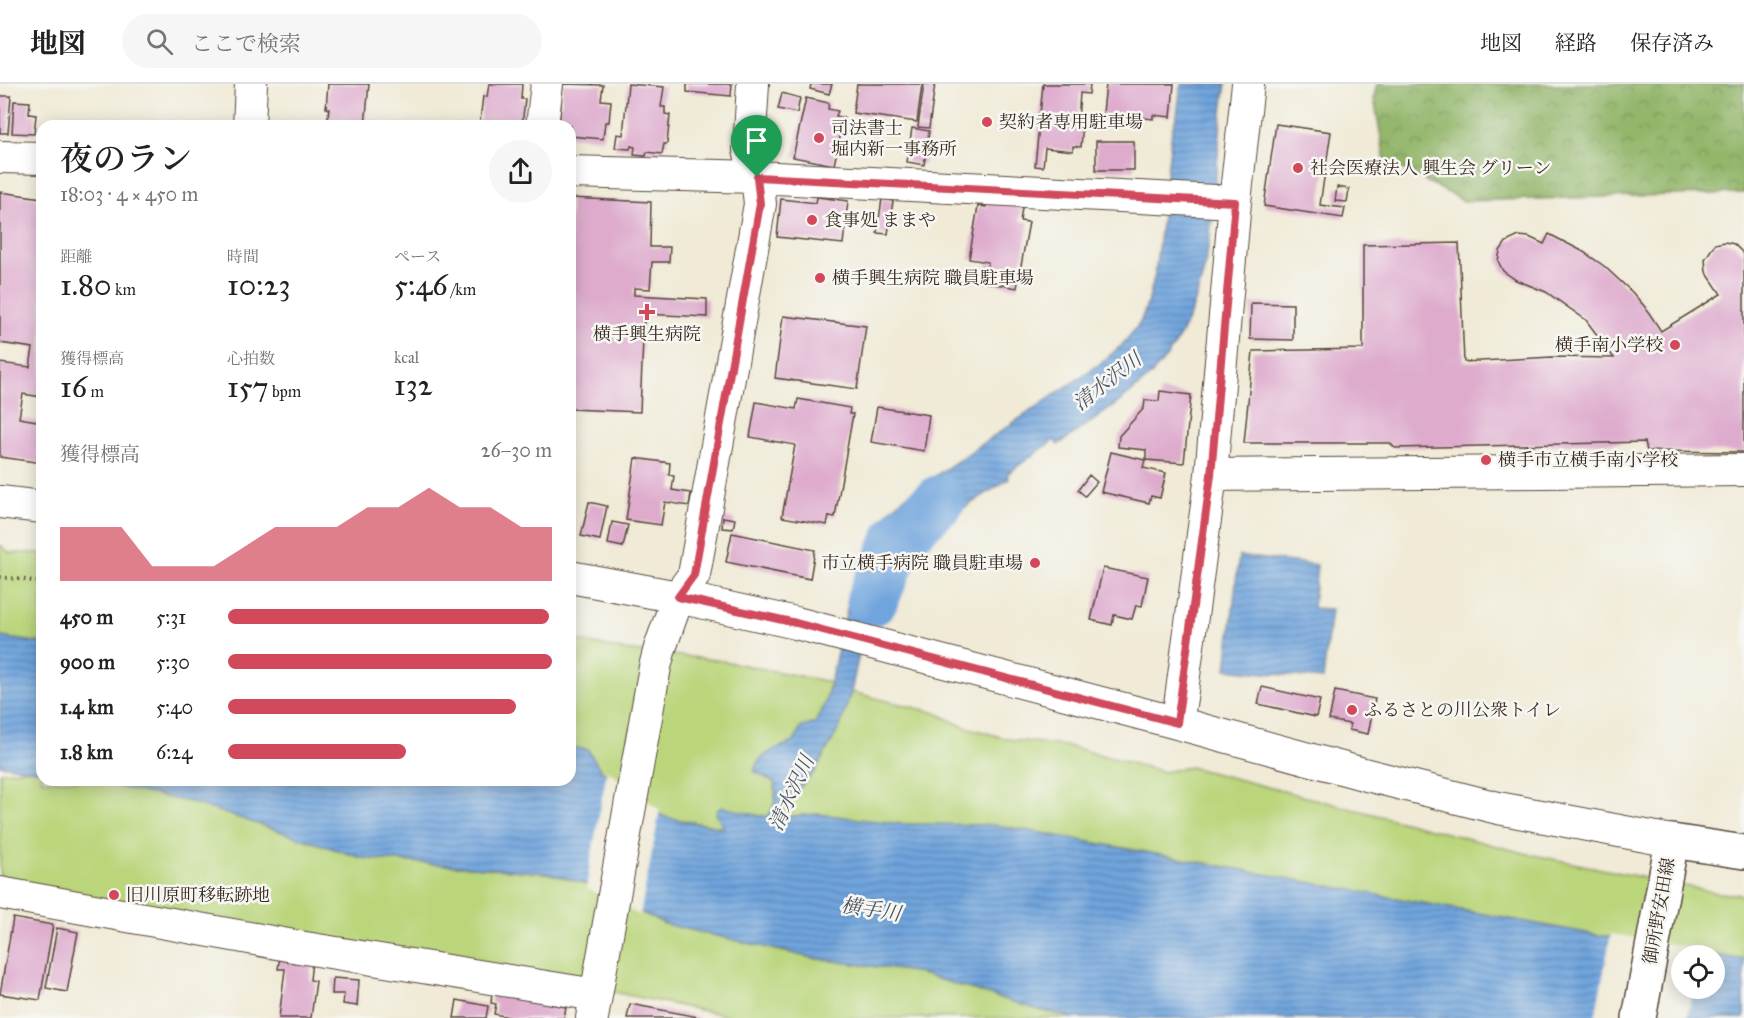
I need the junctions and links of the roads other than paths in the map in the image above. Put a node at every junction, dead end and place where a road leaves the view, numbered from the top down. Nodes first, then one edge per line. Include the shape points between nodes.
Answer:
1 (251, 84) edge
2 (547, 84) edge
3 (753, 84) edge
4 (1248, 84) edge
5 (249, 120) edge
6 (543, 120) edge
7 (0, 157) edge
8 (36, 158) edge
9 (576, 172) edge
10 (757, 177) junction
11 (1227, 201) junction
12 (1744, 470) edge
13 (1211, 475) junction
14 (0, 502) edge
15 (36, 506) edge
16 (576, 578) edge
17 (678, 597) junction
18 (1177, 723) junction
19 (1672, 841) junction
20 (1744, 852) edge
21 (0, 893) edge
22 (594, 1007) edge
23 (1639, 1018) edge

1 - 5 street
2 - 6 street
3 - 10 street via 749,150
4 - 11 street
7 - 8 street
9 - 10 street
10 - 11 street
10 - 17 street via 760,204 694,575
11 - 13 street
12 - 13 street
13 - 18 street
14 - 15 street
16 - 17 street
17 - 18 street via 796,623
17 - 22 street via 655,667
18 - 19 street via 1498,808
19 - 20 main road, 御所野安田線
19 - 23 main road, 御所野安田線
21 - 22 street via 287,945

